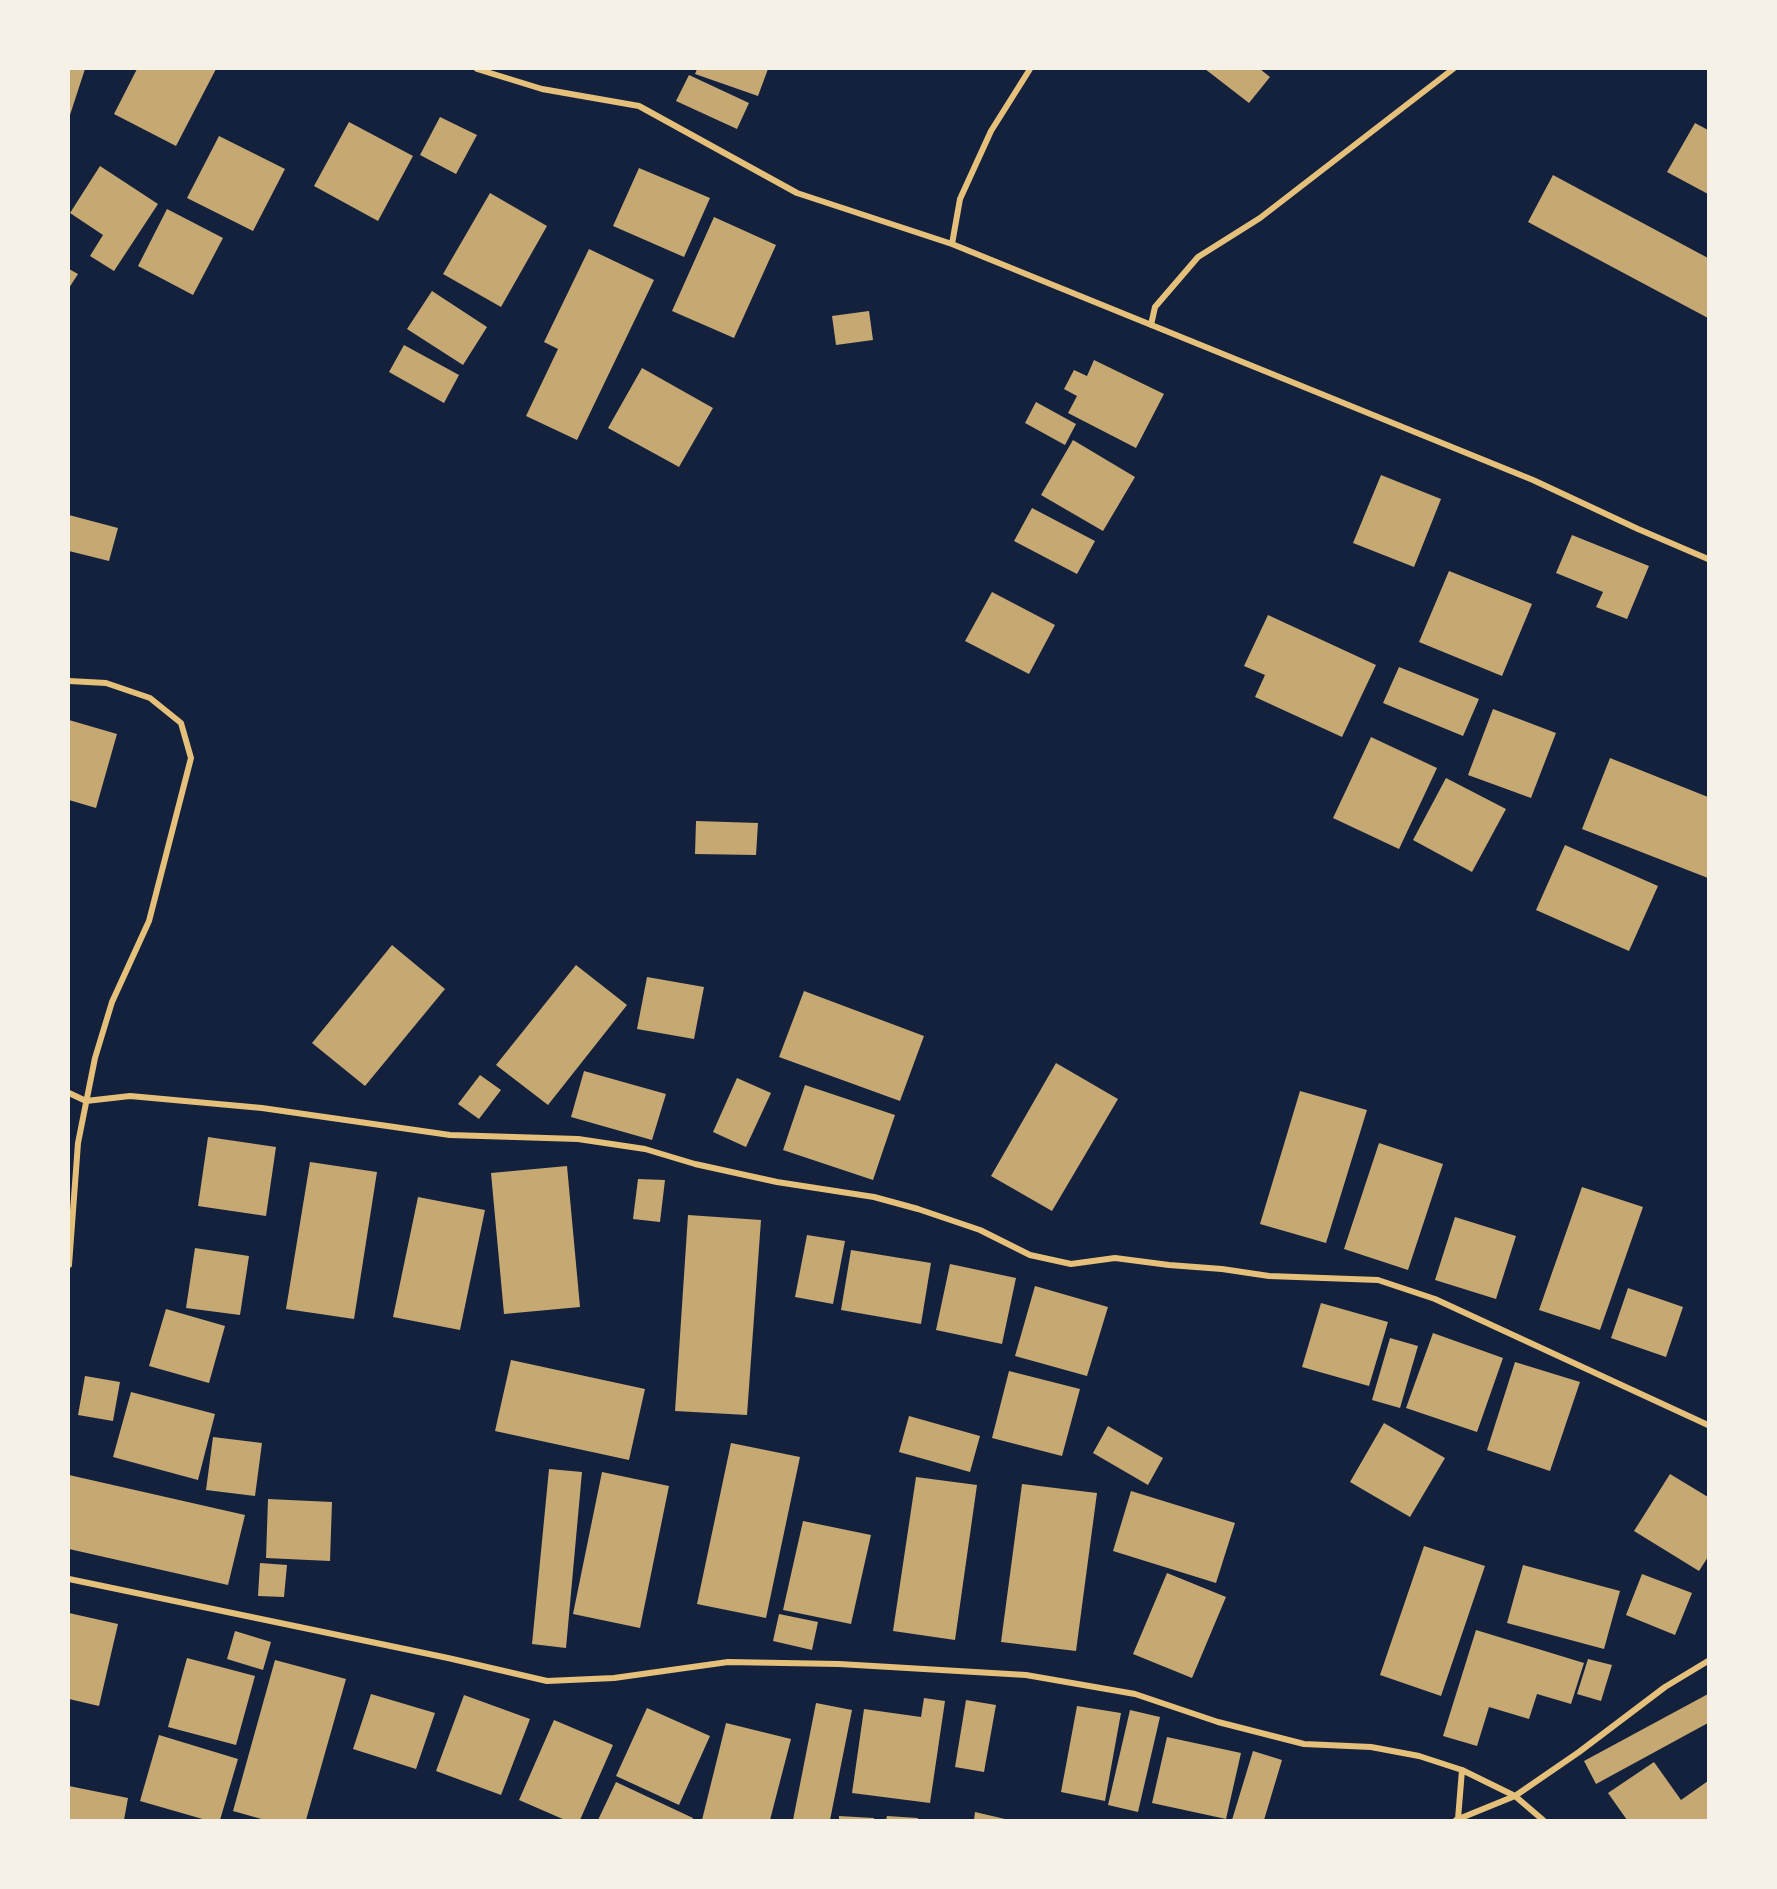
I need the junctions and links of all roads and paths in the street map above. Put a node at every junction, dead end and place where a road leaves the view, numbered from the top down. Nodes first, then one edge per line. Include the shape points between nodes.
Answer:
1 (477, 69) edge
2 (1030, 69) edge
3 (1453, 69) edge
4 (952, 244) junction
5 (1151, 325) junction
6 (1708, 559) edge
7 (69, 681) edge
8 (69, 1093) edge
9 (86, 1101) junction
10 (69, 1265) edge
11 (1708, 1425) edge
12 (69, 1580) edge
13 (1708, 1661) edge
14 (1462, 1770) junction
15 (1515, 1796) junction
16 (1457, 1820) edge
17 (1542, 1820) edge

1 - 4 street via 542,89 639,106 797,192
2 - 4 street via 991,131 960,199
3 - 5 street via 1260,218 1198,257 1155,307
4 - 5 street
5 - 6 street via 1533,480
7 - 9 street via 106,683 150,698 181,723 191,758 149,921 112,1002
8 - 9 street
9 - 10 street via 78,1143
9 - 11 street via 130,1096 262,1108 450,1135 578,1139 645,1149 777,1182 874,1197 980,1230 1030,1255 1071,1264 1115,1258 1269,1276 1378,1280 1435,1299
12 - 14 street via 547,1681 614,1678 728,1662 1026,1675 1135,1694 1218,1722 1304,1744 1371,1747 1419,1756
13 - 15 street via 1665,1687
14 - 15 street
14 - 16 street
15 - 16 street
15 - 17 street

